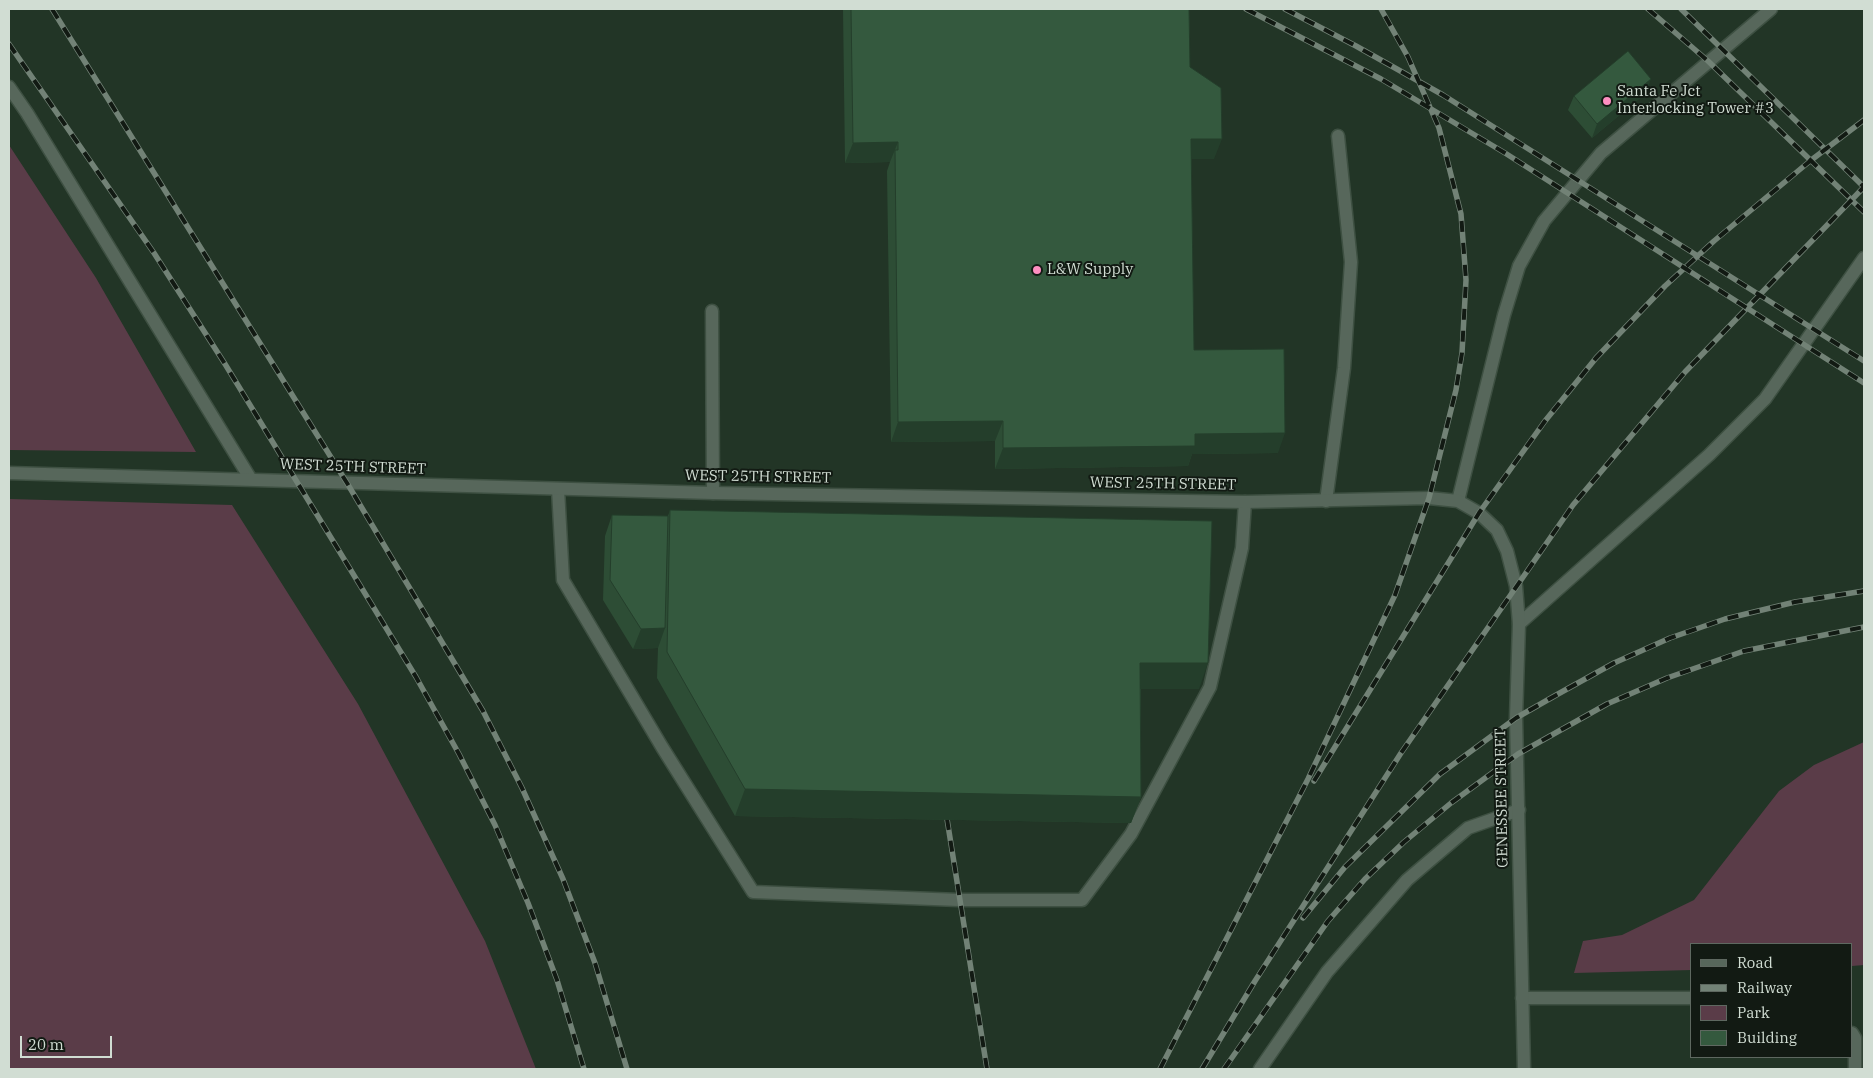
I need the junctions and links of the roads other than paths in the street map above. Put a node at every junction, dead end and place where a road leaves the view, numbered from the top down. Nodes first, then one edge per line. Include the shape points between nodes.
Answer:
1 (1771, 9) edge
2 (9, 87) edge
3 (1338, 136) dead end
4 (1864, 258) edge
5 (712, 311) dead end
6 (9, 473) edge
7 (250, 478) junction
8 (558, 489) junction
9 (713, 493) junction
10 (1326, 500) junction
11 (1458, 501) junction
12 (1246, 502) junction
13 (1497, 530) joint
14 (1519, 624) junction
15 (1519, 810) junction
16 (1522, 998) junction
17 (1690, 998) edge
18 (1853, 1034) edge
19 (1260, 1069) edge
20 (1524, 1069) edge
21 (1855, 1069) edge

1 - 11 street via 1601,153 1544,221 1519,266
2 - 7 street
3 - 10 street via 1351,262 1344,368
4 - 14 street via 1764,400 1709,455
5 - 9 street
6 - 7 street, WEST 25TH STREET
7 - 8 street, WEST 25TH STREET
8 - 9 street, WEST 25TH STREET
8 - 12 street via 563,580 753,892 959,900 1082,900 1132,834 1210,687 1242,548
9 - 12 street, WEST 25TH STREET
10 - 11 street, WEST 25TH STREET via 1429,498
10 - 12 street, WEST 25TH STREET
11 - 13 street, WEST 25TH STREET via 1479,513
13 - 14 street, GENESSEE STREET via 1507,551 1516,586
14 - 15 street, GENESSEE STREET via 1516,718
15 - 16 street, GENESSEE STREET
15 - 19 street via 1468,828 1407,880 1327,972
16 - 17 street
16 - 20 street, GENESSEE STREET
18 - 21 street

